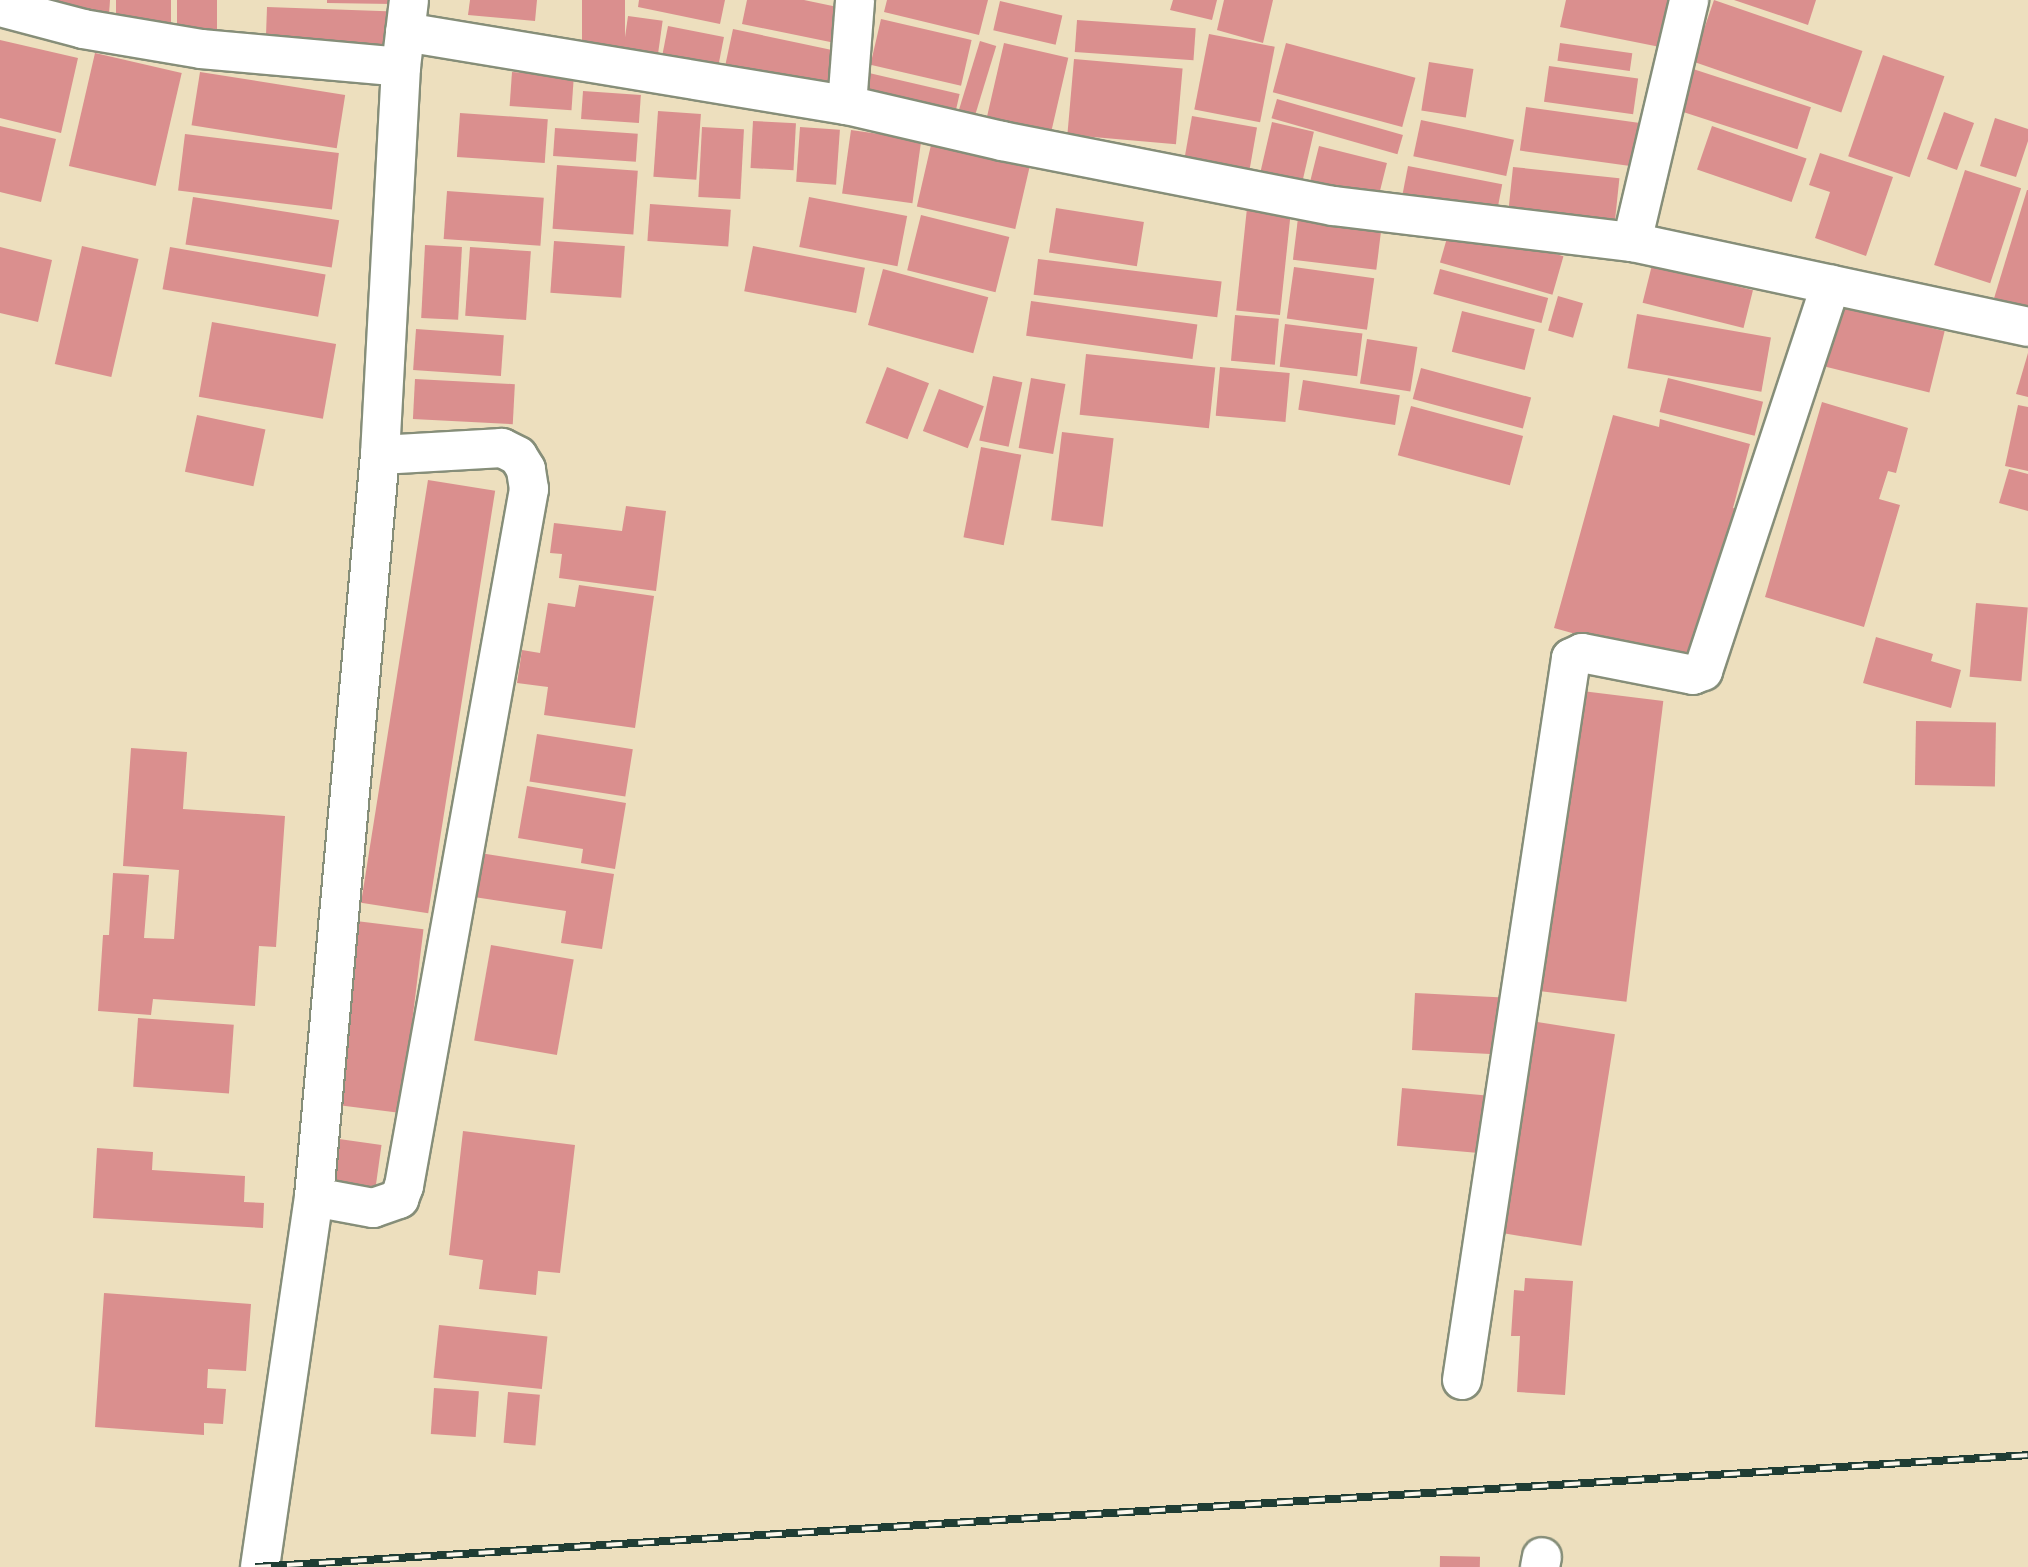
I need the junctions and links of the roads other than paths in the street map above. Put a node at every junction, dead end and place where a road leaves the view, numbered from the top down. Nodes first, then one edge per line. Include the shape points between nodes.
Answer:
1 (855, 0) edge
2 (1689, 0) edge
3 (0, 7) edge
4 (405, 33) edge
5 (847, 105) junction
6 (1632, 242) junction
7 (1831, 285) junction
8 (2028, 327) edge
9 (380, 455) junction
10 (314, 1197) junction
11 (1462, 1380) dead end
12 (260, 1567) edge

1 - 5 street
2 - 6 street
3 - 4 street via 83,29 201,49
4 - 5 street
4 - 9 street
5 - 6 street via 1002,141 1333,206
6 - 7 street
7 - 8 street
7 - 11 street via 1703,671 1693,675 1582,653 1571,658
9 - 10 street
9 - 10 street via 502,448 518,456 529,489 404,1186 399,1199 373,1208
10 - 12 street

